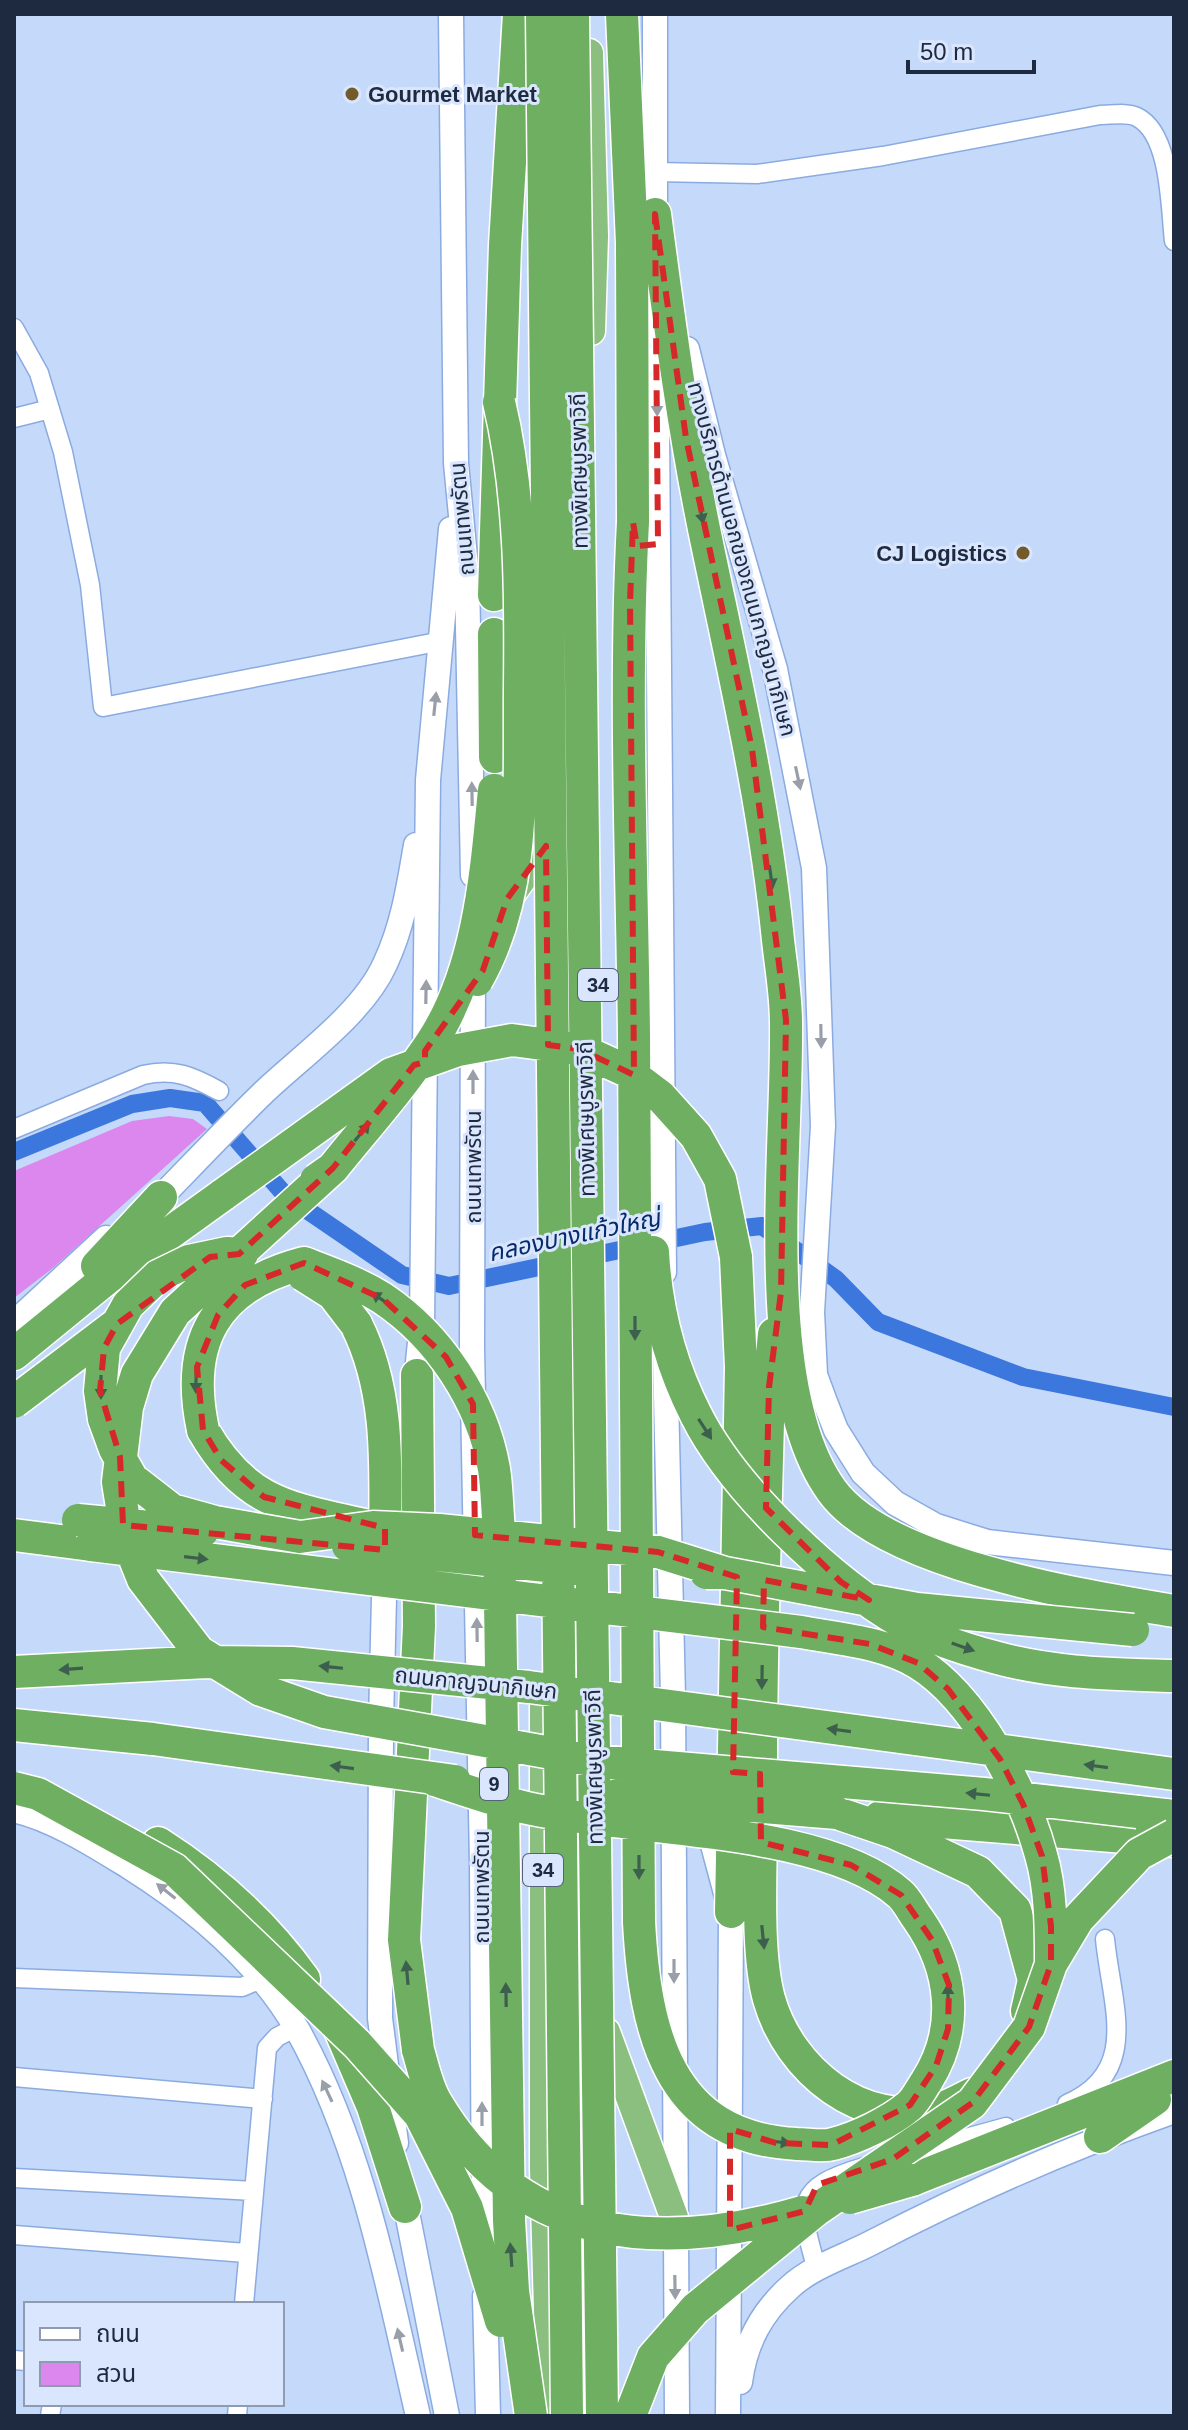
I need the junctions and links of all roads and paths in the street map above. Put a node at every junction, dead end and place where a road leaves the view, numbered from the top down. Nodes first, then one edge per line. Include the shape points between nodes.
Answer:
1 (451, 14) edge
2 (519, 14) edge
3 (534, 14) edge
4 (542, 14) edge
5 (573, 14) edge
6 (588, 14) edge
7 (622, 14) edge
8 (655, 14) edge
9 (655, 172) junction
10 (655, 214) junction
11 (1174, 241) edge
12 (14, 328) edge
13 (499, 402) junction
14 (50, 409) junction
15 (14, 418) edge
16 (456, 463) junction
17 (633, 522) junction
18 (494, 595) dead end
19 (494, 634) dead end
20 (442, 641) junction
21 (495, 757) dead end
22 (428, 780) junction
23 (494, 790) dead end
24 (546, 846) junction
25 (473, 946) junction
26 (433, 1041) junction
27 (219, 1091) dead end
28 (14, 1129) edge
29 (333, 1168) junction
30 (161, 1197) junction
31 (781, 1292) junction
32 (14, 1323) edge
33 (14, 1346) edge
34 (14, 1354) edge
35 (417, 1375) junction
36 (14, 1402) edge
37 (14, 1516) edge
38 (373, 1527) junction
39 (84, 1533) junction
40 (14, 1535) edge
41 (1174, 1563) edge
42 (725, 1573) junction
43 (384, 1597) junction
44 (1174, 1611) edge
45 (1174, 1630) edge
46 (14, 1672) edge
47 (1174, 1676) edge
48 (673, 1697) junction
49 (14, 1725) edge
50 (1174, 1774) edge
51 (435, 1780) junction
52 (14, 1781) edge
53 (14, 1788) edge
54 (14, 1810) edge
55 (837, 1813) junction
56 (1174, 1816) edge
57 (1138, 1825) junction
58 (1174, 1838) edge
59 (731, 1912) junction
60 (1105, 1939) dead end
61 (1051, 1964) junction
62 (14, 1978) edge
63 (261, 1979) junction
64 (296, 2027) junction
65 (606, 2032) junction
66 (1174, 2076) edge
67 (14, 2077) edge
68 (1174, 2086) edge
69 (263, 2099) junction
70 (1174, 2111) edge
71 (1100, 2137) junction
72 (14, 2178) edge
73 (254, 2191) junction
74 (405, 2207) junction
75 (674, 2217) junction
76 (14, 2235) edge
77 (246, 2253) junction
78 (817, 2270) junction
79 (244, 2302) edge
80 (418, 2416) edge
81 (447, 2416) edge
82 (488, 2416) edge
83 (531, 2416) edge
84 (551, 2416) edge
85 (567, 2416) edge
86 (602, 2416) edge
87 (610, 2416) edge
88 (630, 2416) edge
89 (677, 2416) edge
90 (728, 2416) edge
91 (736, 2416) edge

1 - 16 main road, ถนนเทพรัตน
2 - 13 highway
3 - 24 highway, 34
4 - 85 highway, ทางพิเศษบูรพาวิถี, bridge
5 - 86 highway, ทางพิเศษบูรพาวิถี, bridge
6 - 65 highway, 34 via 594,236 590,401
7 - 17 highway via 632,243
8 - 9 main road
9 - 10 main road
9 - 11 street via 757,174 1100,115 1135,115 1153,129 1164,157
10 -> 31 highway via 686,438 752,749 773,885 786,1020
10 -> 41 main road, ทางบริการด้านนอกของถนนกาญจนาภิเษก via 713,455 775,669 814,868 823,1126 812,1312 815,1375 836,1430 863,1473 895,1503 936,1526 987,1542
10 -> 48 main road
12 - 14 street via 39,373
13 - 18 highway, bridge
13 - 26 highway, bridge via 512,478 520,637 518,830 507,899 487,959 464,1003
14 - 15 street
14 - 20 street via 90,585 103,707
16 - 20 main road
25 -> 16 main road, ถนนเทพรัตน via 467,578
17 -> 47 highway, bridge via 646,633 654,1269 676,1370 697,1417 730,1468 776,1519 841,1582 904,1623 996,1658 1065,1671
17 -> 51 highway, bridge via 629,634 632,814 637,1523 637,1603 638,1747 638,1763 638,1779 638,1795 638,1811 638,1826 643,1987 657,2041 678,2086 706,2114 739,2134 776,2143 831,2145 910,2105 936,2066 948,2029 949,1985 932,1940 901,1895 851,1865 773,1843 712,1835 650,1826 635,1824 528,1808
19 - 21 highway
22 -> 20 main road
22 - 30 main road via 404,914 384,966 331,1032
35 -> 22 main road via 422,1323
23 - 26 highway, bridge via 483,893 472,939
24 - 25 highway
24 - 84 highway, 34 via 544,2168
82 -> 25 main road, ถนนเทพรัตน via 472,1347
29 -> 26 highway, bridge
27 - 28 street via 186,1074 162,1071
29 - 36 highway, bridge
57 -> 29 highway, bridge via 984,1794 596,1761 324,1712 261,1690 199,1652 143,1579 127,1539 118,1482 127,1407 137,1374 175,1312
30 - 32 main road via 132,1215
30 - 33 highway via 140,1224
31 - 44 highway via 804,1441 833,1493 849,1508 919,1549 989,1572
31 -> 55 highway via 769,1387 760,1771 761,1920 769,1998 788,2042 818,2080 857,2104 903,2113 939,2109 975,2093 1007,2060 1024,2027 1034,1980 1015,1910 978,1872 893,1832
34 - 59 highway, bridge via 106,1279 391,1074 458,1050 512,1040 579,1049 627,1071 660,1096 696,1136 720,1179 736,1257 741,1367
35 - 43 main road
66 -> 35 highway, bridge via 912,2180 712,2234 620,2232 565,2218 498,2176 466,2146 434,2100 418,2050 404,1940 419,1626
37 - 39 highway
38 - 42 highway, bridge via 658,1552
43 -> 38 highway, bridge via 379,1387 356,1324 333,1294 282,1260 227,1253 189,1261 158,1276 128,1305 104,1348 100,1391 111,1439 132,1479 172,1510 215,1522 300,1537
83 -> 38 highway, bridge via 509,2220 494,1468 475,1407 446,1357 418,1328 383,1299 347,1280 304,1263 278,1270 245,1285 218,1315 197,1367 203,1430 221,1460 264,1497
39 - 40 highway
39 - 42 highway, bridge via 647,1575
39 -> 61 highway, bridge via 801,1632 870,1644 918,1663 969,1713 1023,1804 1042,1856
42 - 45 highway, bridge via 917,1609
43 - 74 main road via 380,2018
50 -> 46 highway, ถนนกาญจนาภิเษก, bridge via 529,1687 292,1663
48 - 59 main road
48 -> 75 main road
51 -> 49 highway, 9, bridge via 153,1739
51 - 55 highway, 9, bridge
52 - 74 highway via 44,1787 158,1843 206,1874 255,1919 345,2037
53 - 83 highway, bridge via 38,1794 174,1869 357,2044 420,2115 467,2208
63 -> 54 main road via 214,1929 157,1884 93,1844
55 - 57 highway, 9
56 - 57 highway
57 - 58 highway
58 - 61 highway, bridge via 1139,1854 1111,1880 1078,1919
59 - 90 main road
60 - 78 street via 1116,2042 1105,2079 1082,2097 991,2133 831,2176 817,2185 805,2210
61 - 88 highway, bridge via 1029,2027 972,2103 816,2210 695,2309 653,2357
62 - 63 street via 242,1987
63 - 64 main road
64 - 69 street via 267,2048
80 -> 64 main road via 342,2124
65 - 75 highway
65 - 87 highway, 34
67 - 69 street
68 - 71 highway
69 - 73 street
70 - 71 main road
71 - 78 main road via 951,2202
72 - 73 street
73 - 77 street
74 - 81 main road
75 -> 89 main road
76 - 77 street
77 - 79 street
78 - 91 main road via 792,2284 762,2318 745,2352

